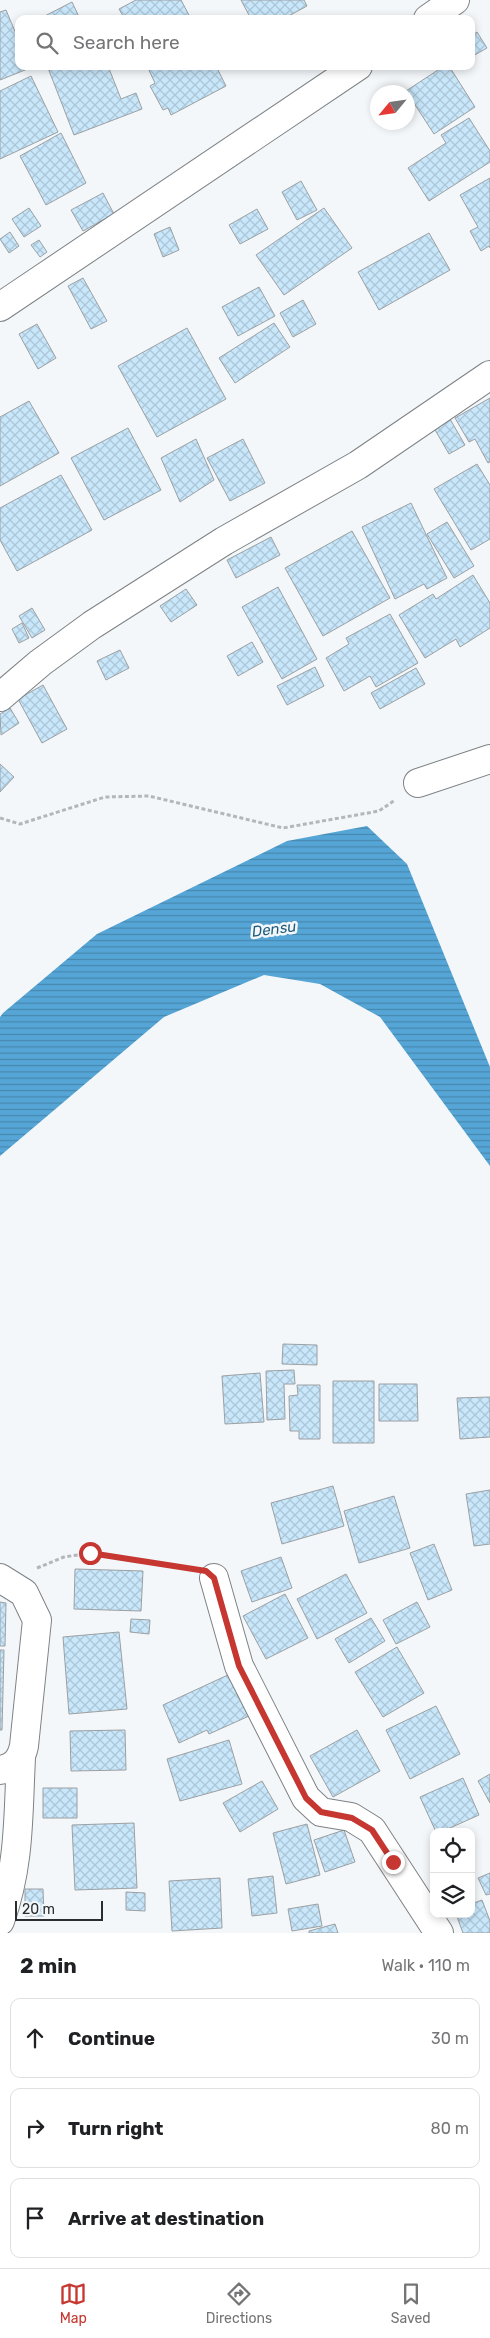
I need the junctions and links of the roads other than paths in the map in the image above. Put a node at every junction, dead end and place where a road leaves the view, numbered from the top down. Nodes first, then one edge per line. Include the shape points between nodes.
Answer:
1 (456, 0) edge
2 (434, 15) edge
3 (352, 70) edge
4 (0, 307) edge
5 (490, 376) edge
6 (0, 698) edge
7 (490, 759) edge
8 (418, 783) road end
9 (214, 1578) road end
10 (3, 1579) edge
11 (11, 1764) edge
12 (0, 1921) edge
13 (439, 1933) edge

1 - 2 street
3 - 4 street
5 - 6 street via 358,465 224,541 92,625 40,663
7 - 8 street
9 - 13 street via 239,1666 306,1798 321,1812 352,1818 372,1830
10 - 11 street via 24,1593 37,1620 24,1746
11 - 12 street via 16,1864

